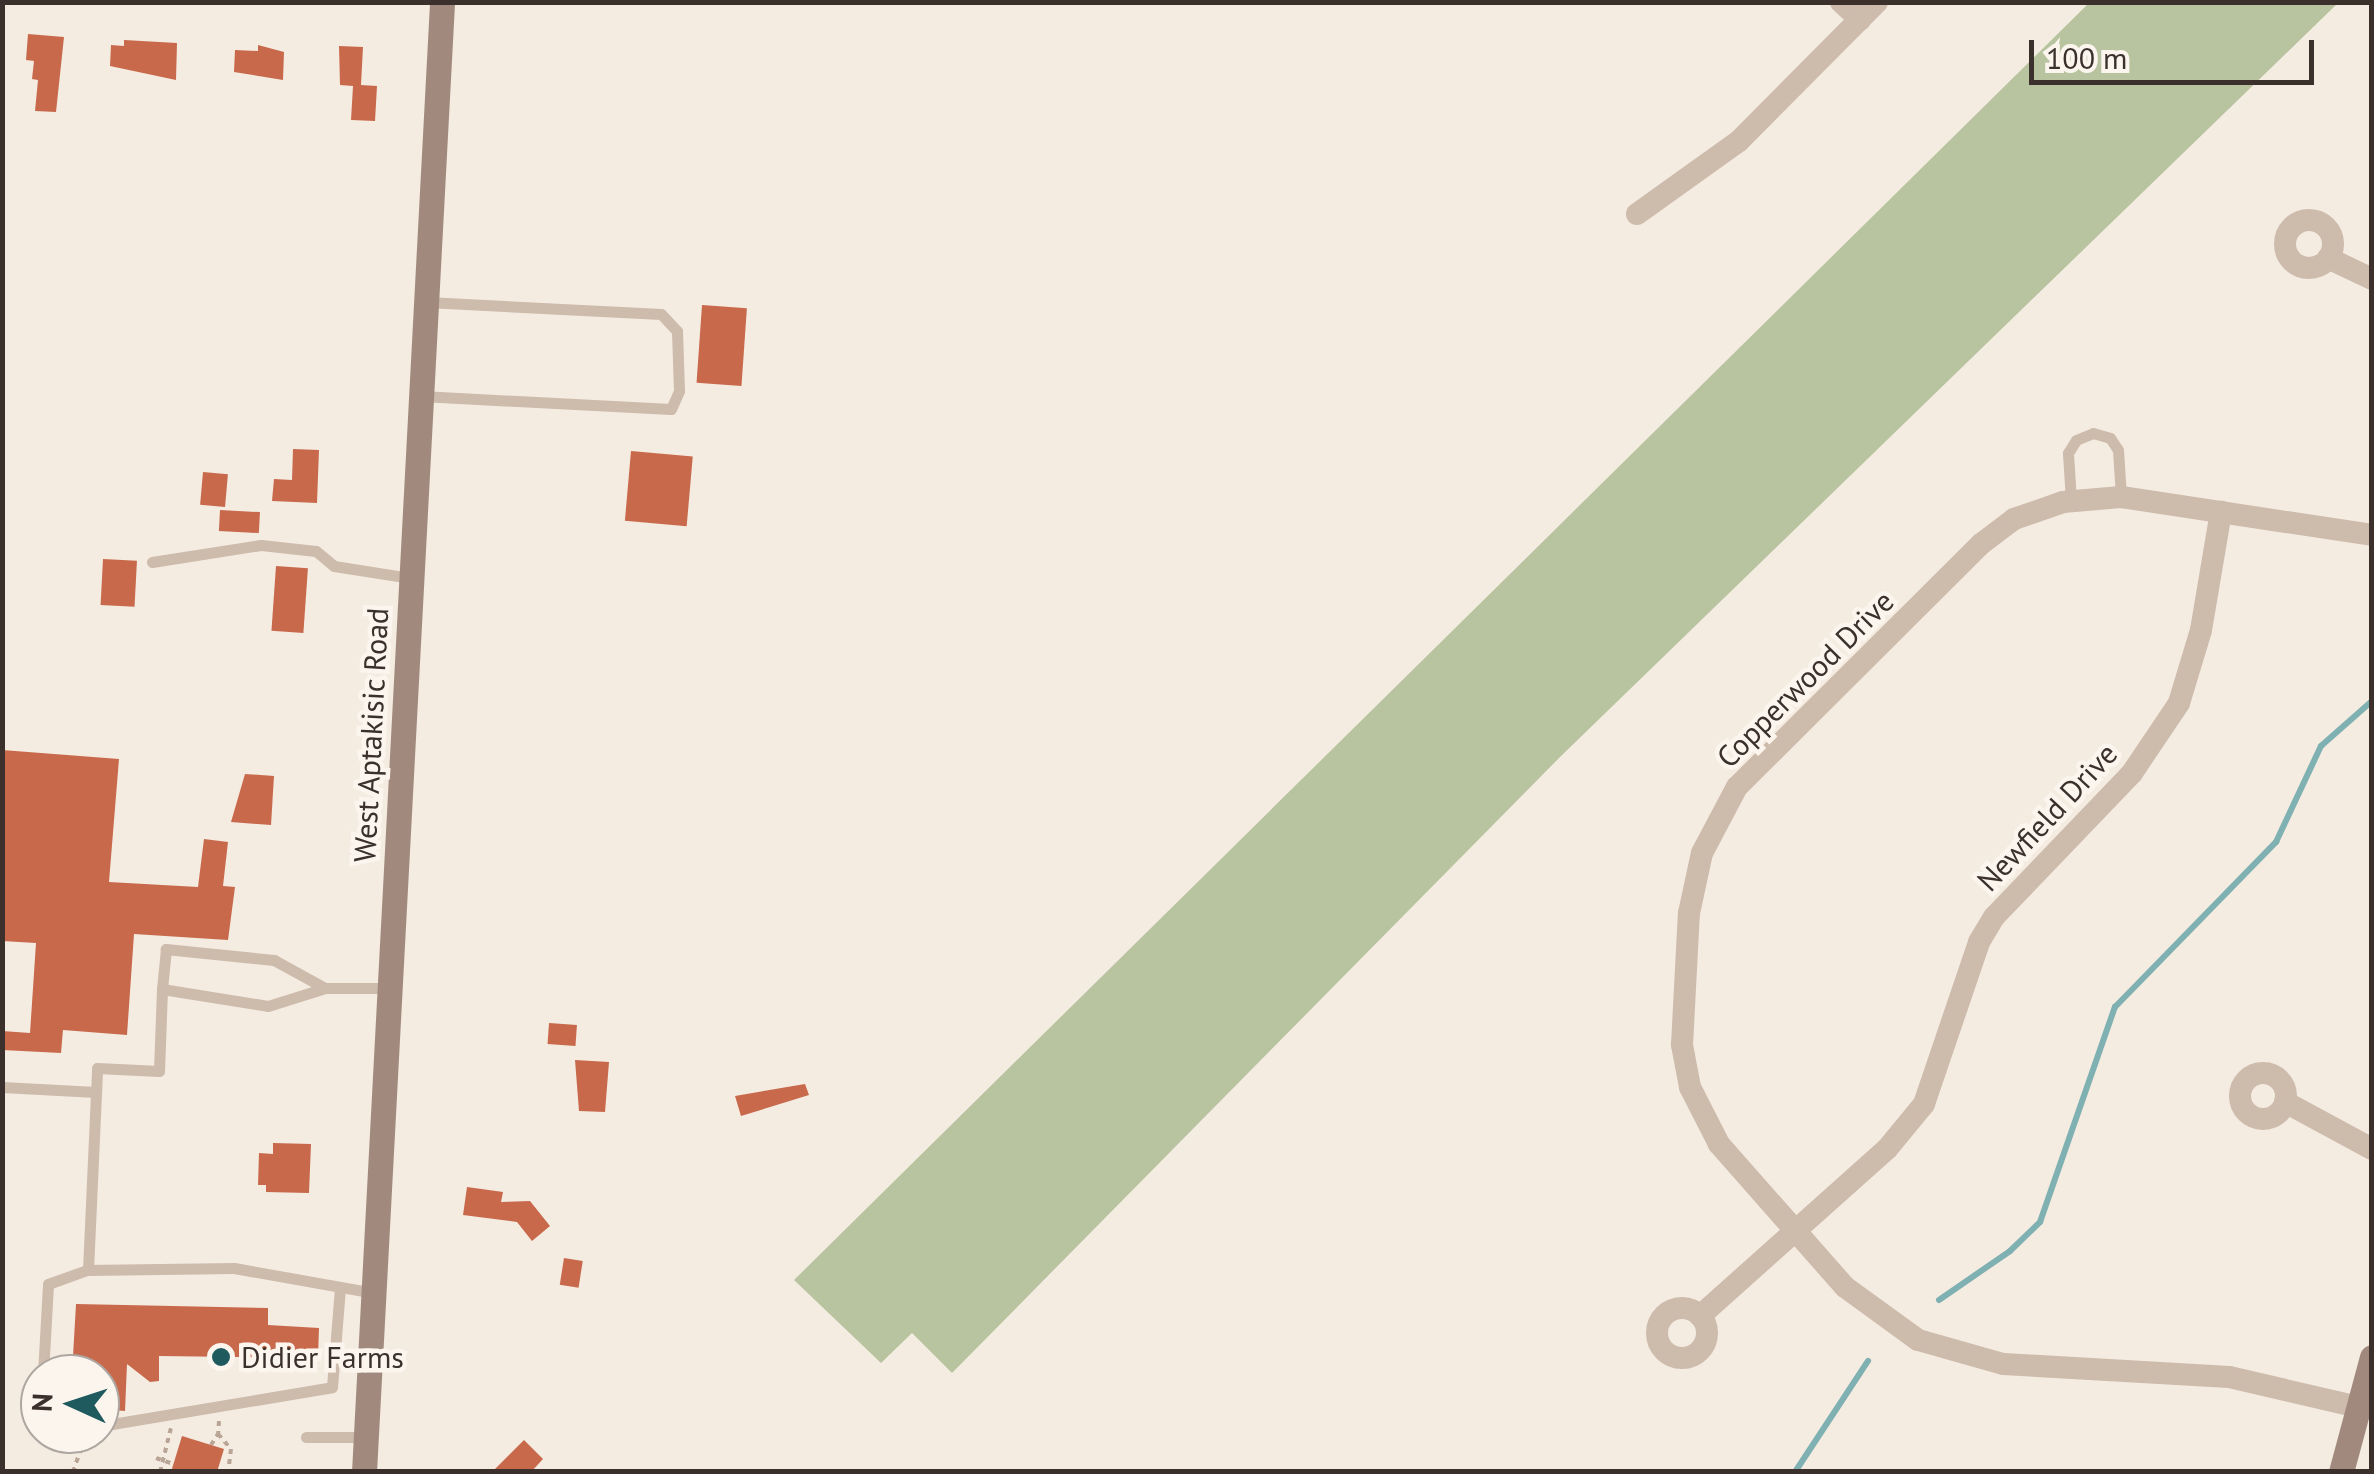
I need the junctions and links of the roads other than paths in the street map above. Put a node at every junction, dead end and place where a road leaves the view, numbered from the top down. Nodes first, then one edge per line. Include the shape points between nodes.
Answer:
1 (442, 2) edge
2 (1841, 2) edge
3 (1878, 2) edge
4 (1860, 20) junction
5 (1637, 214) dead end
6 (2328, 258) dead end
7 (2372, 279) edge
8 (426, 302) junction
9 (421, 396) junction
10 (2121, 497) junction
11 (2071, 501) junction
12 (2221, 512) junction
13 (2372, 535) edge
14 (152, 562) dead end
15 (412, 578) junction
16 (325, 988) junction
17 (391, 988) junction
18 (162, 990) junction
19 (2, 1087) edge
20 (96, 1092) junction
21 (2285, 1102) dead end
22 (2372, 1149) edge
23 (1794, 1230) junction
24 (88, 1270) junction
25 (340, 1287) junction
26 (374, 1293) junction
27 (1700, 1316) dead end
28 (44, 1354) edge
29 (2372, 1357) edge
30 (2354, 1406) junction
31 (120, 1423) edge
32 (306, 1437) dead end
33 (366, 1437) junction
34 (364, 1472) edge
35 (2341, 1472) edge

1 - 8 main road, West Aptakisic Road
2 - 4 street
3 - 4 street
4 - 5 street via 1708,168
6 - 7 street
8 - 9 main road, West Aptakisic Road
8 - 9 lane via 661,314 678,331 679,391 672,409
9 - 15 main road, West Aptakisic Road
10 - 11 street, Copperwood Drive
10 - 11 lane via 2116,446 2088,433 2068,453
10 - 12 street, Copperwood Drive
11 - 23 street, Copperwood Drive via 2014,519 1981,544 1754,768 1702,853 1689,913 1682,1045 1690,1087 1718,1144
12 - 13 street, Copperwood Drive
12 - 23 street, Newfield Drive via 2192,670 2158,740 1994,917 1979,942 1937,1078 1909,1126
14 - 15 lane via 261,545 316,551 334,566
15 - 17 main road, West Aptakisic Road
16 - 17 lane
16 - 18 lane via 268,1006
16 - 18 lane via 274,960 166,949
17 - 26 main road, West Aptakisic Road
18 - 20 lane via 159,1071 97,1068
19 - 20 lane
20 - 24 lane
21 - 22 street
23 - 27 street, Newfield Drive
23 - 30 street, Copperwood Drive via 1865,1306 1947,1352 2003,1364 2259,1381
24 - 25 lane via 234,1268
24 - 28 lane via 48,1284
25 - 26 lane
25 - 31 lane via 332,1387
26 - 33 main road, West Aptakisic Road
29 - 30 main road
30 - 35 main road
32 - 33 lane
33 - 34 main road, West Aptakisic Road

